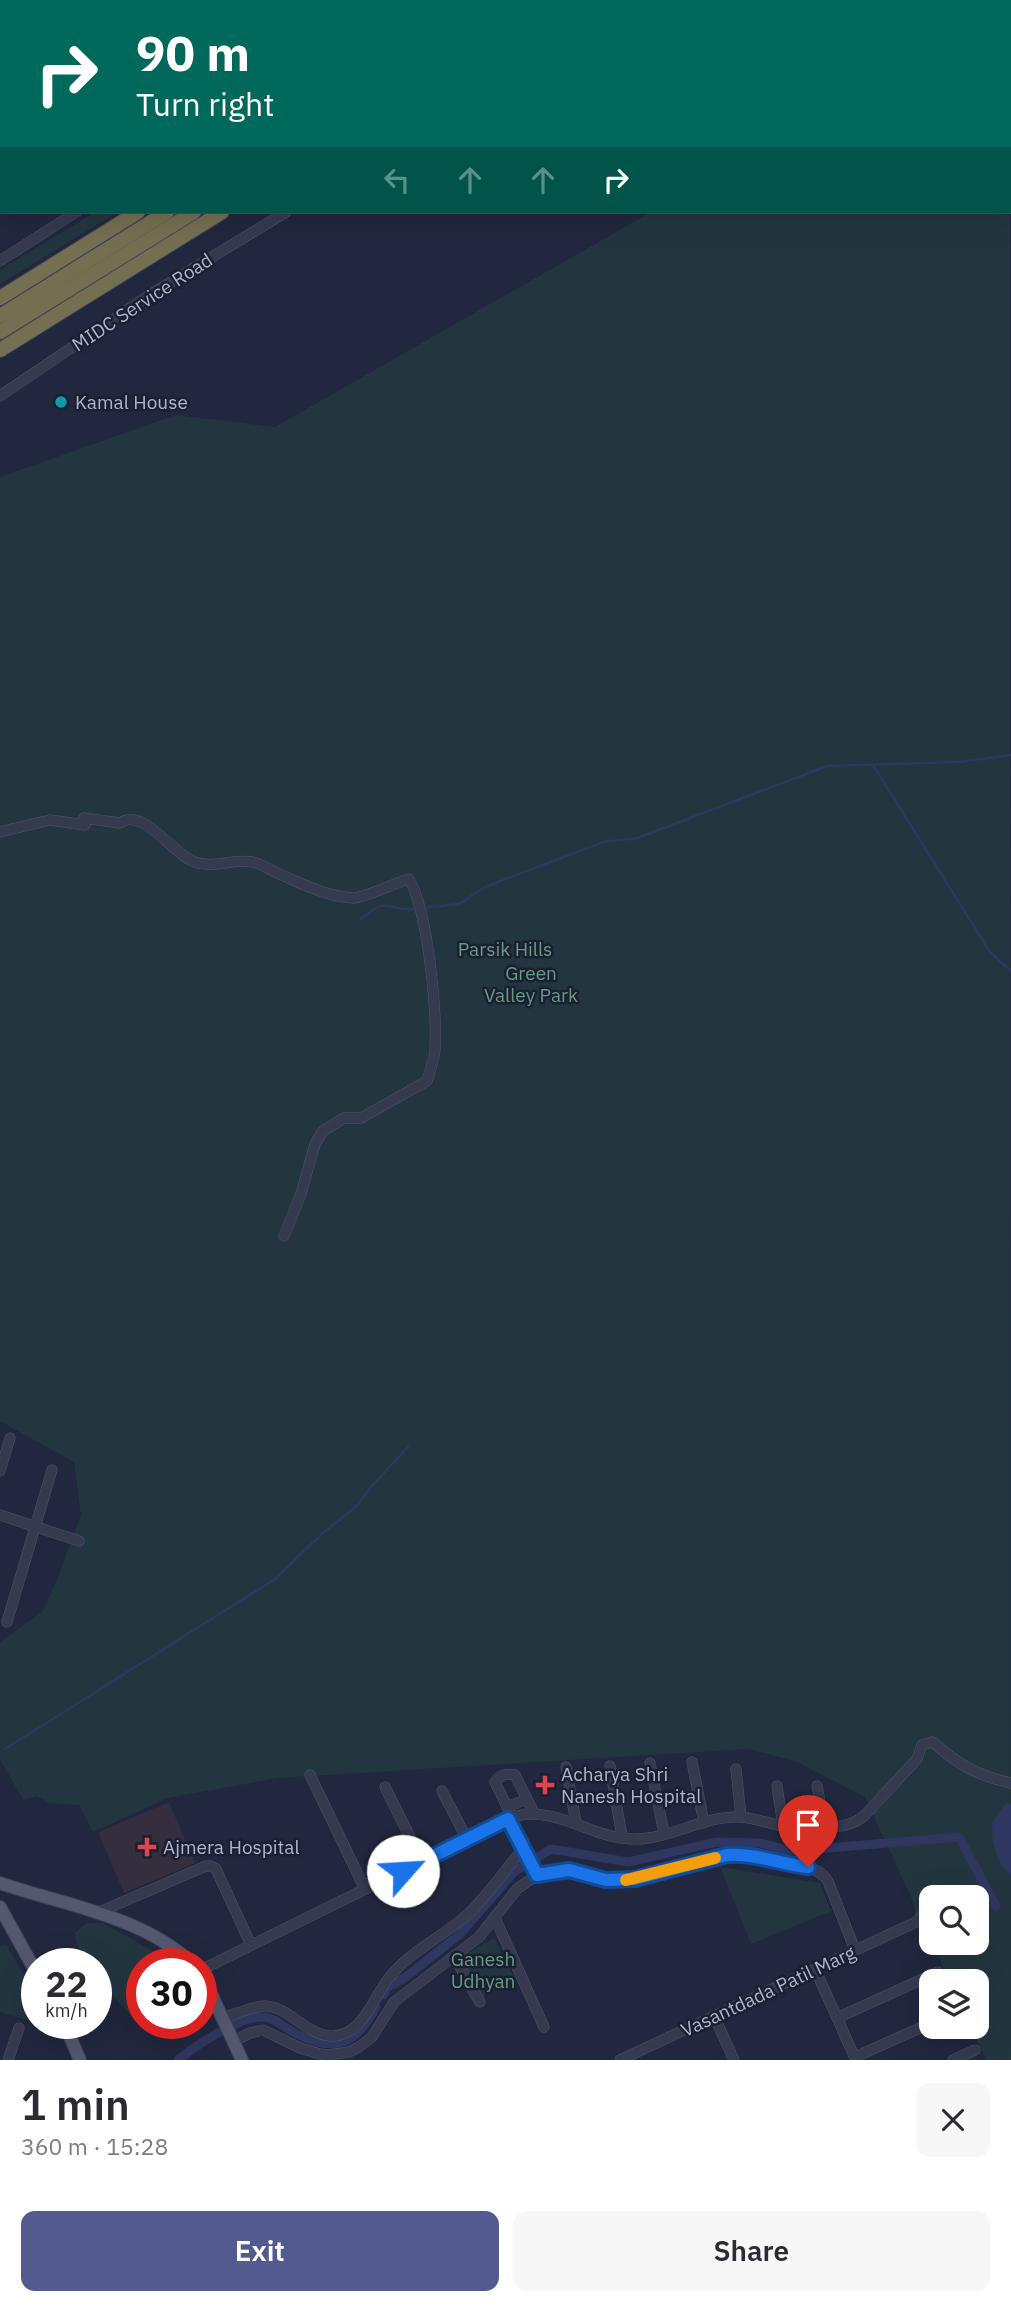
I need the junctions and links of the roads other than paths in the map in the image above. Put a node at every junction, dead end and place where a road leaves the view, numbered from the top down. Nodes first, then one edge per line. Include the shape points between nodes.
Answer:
1 (73, 214) edge
2 (135, 214) edge
3 (164, 214) edge
4 (191, 214) edge
5 (219, 214) edge
6 (283, 214) edge
7 (0, 261) edge
8 (0, 298) edge
9 (0, 316) edge
10 (0, 332) edge
11 (0, 350) edge
12 (0, 396) edge
13 (0, 832) edge
14 (284, 1236) dead end
15 (10, 1438) dead end
16 (52, 1470) dead end
17 (0, 1471) edge
18 (0, 1515) edge
19 (35, 1527) junction
20 (79, 1541) dead end
21 (7, 1622) dead end
22 (692, 1762) dead end
23 (650, 1763) dead end
24 (610, 1766) dead end
25 (566, 1767) dead end
26 (736, 1769) dead end
27 (310, 1775) dead end
28 (1011, 1783) edge
29 (777, 1786) dead end
30 (817, 1786) dead end
31 (385, 1787) dead end
32 (442, 1791) dead end
33 (527, 1799) junction
34 (534, 1813) junction
35 (509, 1815) junction
36 (741, 1818) junction
37 (576, 1822) junction
38 (704, 1824) junction
39 (783, 1826) junction
40 (825, 1828) junction
41 (664, 1833) junction
42 (622, 1837) junction
43 (467, 1839) junction
44 (523, 1849) junction
45 (422, 1861) junction
46 (536, 1872) junction
47 (2, 1884) edge
48 (365, 1889) junction
49 (0, 1902) edge
50 (0, 1908) edge
51 (97, 1913) junction
52 (495, 1918) junction
53 (919, 1918) edge
54 (251, 1945) junction
55 (22, 1948) edge
56 (173, 1948) edge
57 (855, 1950) junction
58 (454, 1956) junction
59 (217, 1963) edge
60 (815, 1969) junction
61 (919, 1981) edge
62 (480, 2002) dead end
63 (217, 2005) edge
64 (714, 2016) junction
65 (837, 2018) junction
66 (224, 2020) junction
67 (544, 2027) dead end
68 (19, 2028) dead end
69 (919, 2029) edge
70 (71, 2039) edge
71 (233, 2040) junction
72 (975, 2050) dead end
73 (351, 2056) edge
74 (321, 2057) edge
75 (855, 2059) edge
76 (8, 2060) edge
77 (80, 2060) edge
78 (242, 2060) edge
79 (621, 2060) edge
80 (734, 2060) edge
81 (953, 2060) edge

1 - 7 street
2 - 8 highway
3 - 9 highway
4 - 10 highway
5 - 11 highway
6 - 12 street, MIDC Service Road via 148,296
13 - 14 street via 50,820 85,825 84,818 120,823 133,819 152,828 194,862 210,866 255,862 310,886 355,898 409,879 421,914 433,986 435,1053 427,1081 361,1118 344,1118 323,1131
15 - 17 street
16 - 19 street
18 - 19 street
19 - 20 street
19 - 21 street
22 - 38 street
23 - 41 street
24 - 42 street
25 - 37 street
26 - 36 street
27 - 48 street
28 - 40 street via 952,1759 932,1742 922,1745 917,1759 856,1823
29 - 39 street
30 - 40 street
31 - 45 street
32 - 43 street
33 - 34 street
33 - 35 street
33 - 35 street via 515,1775 498,1778 495,1782
34 - 35 street
34 - 37 street
35 - 43 street
35 - 44 street
36 - 38 street
36 - 39 street
37 - 42 street
38 - 41 street
39 - 40 street
41 - 42 street
43 - 45 street
44 - 46 street
44 - 66 street via 468,1914 389,1977 351,2030 331,2036 312,2031 265,2006
45 - 48 street
46 - 52 street
46 - 57 street via 569,1870 606,1880 635,1879 741,1854 808,1867 828,1881
47 - 49 main road
47 - 51 main road
48 - 54 street
50 - 55 main road
51 - 54 street via 211,1866
51 - 56 main road
52 - 58 street
52 - 67 street
53 - 57 street, Vasantdada Patil Marg
54 - 59 street
57 - 60 street, Vasantdada Patil Marg
58 - 62 street
58 - 73 street via 394,2002 372,2037
60 - 64 street, Vasantdada Patil Marg
60 - 65 street
61 - 65 street
63 - 66 main road
64 - 79 street, Vasantdada Patil Marg
64 - 80 street
65 - 75 street
66 - 71 main road
68 - 76 street
69 - 75 street
70 - 77 main road
71 - 74 street via 263,2030
71 - 78 main road
72 - 81 street
73 - 74 street

